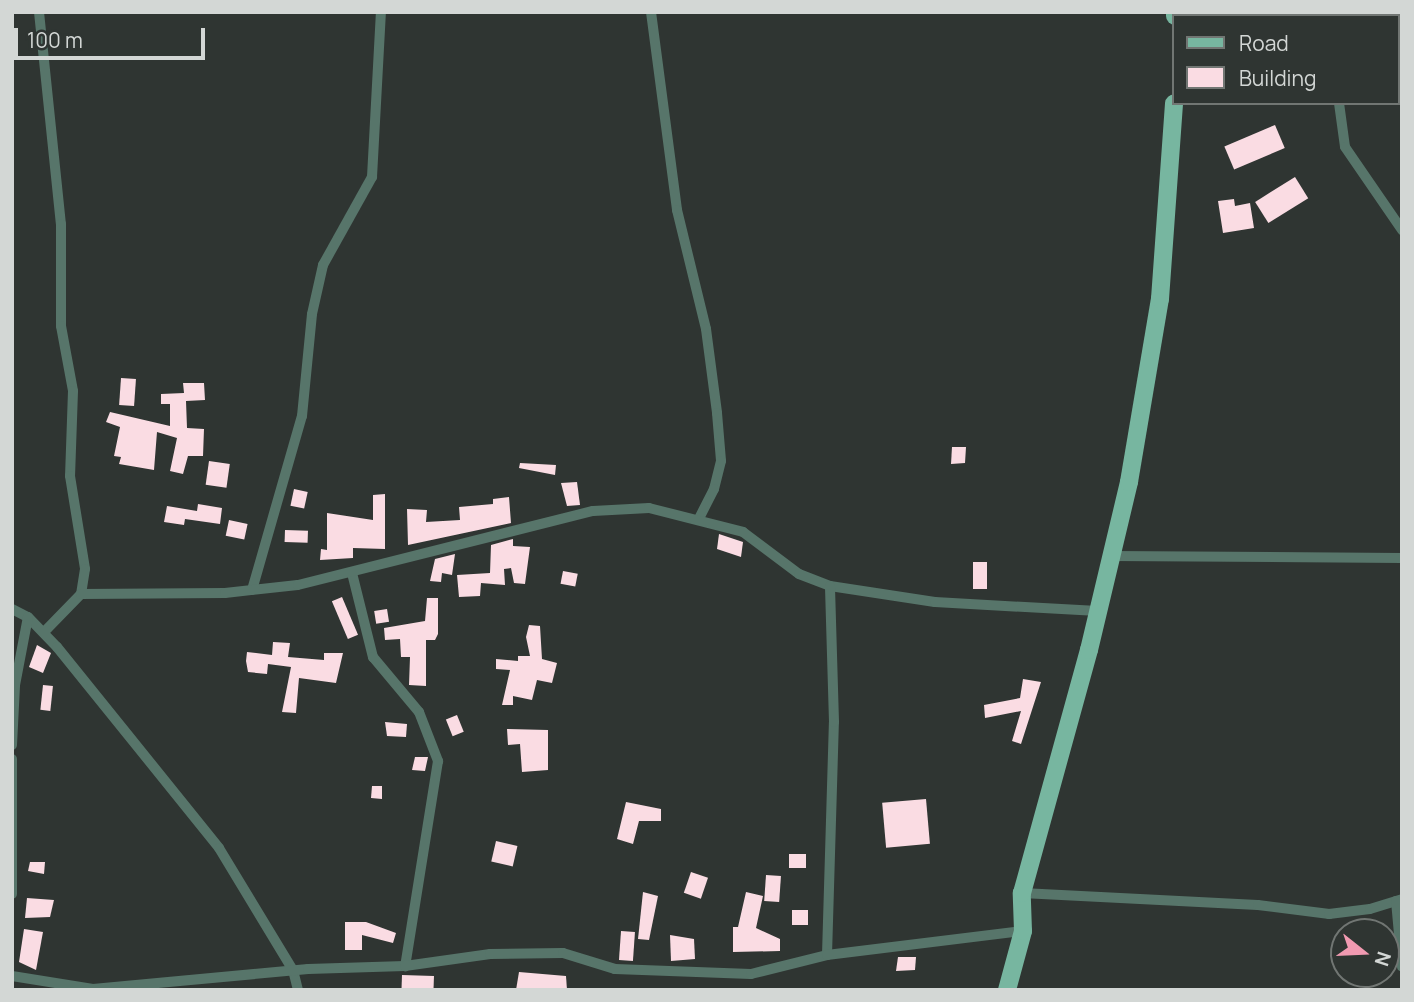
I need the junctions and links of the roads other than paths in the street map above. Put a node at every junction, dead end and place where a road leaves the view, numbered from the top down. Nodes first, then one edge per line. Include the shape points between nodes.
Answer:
1 (39, 12) edge
2 (381, 12) edge
3 (651, 12) edge
4 (1174, 105) edge
5 (1339, 105) edge
6 (1402, 230) edge
7 (699, 518) junction
8 (1111, 556) junction
9 (1402, 558) edge
10 (352, 573) junction
11 (831, 586) junction
12 (252, 590) junction
13 (80, 594) junction
14 (12, 609) edge
15 (1098, 611) junction
16 (28, 617) junction
17 (44, 632) junction
18 (12, 745) edge
19 (12, 759) edge
20 (1022, 893) junction
21 (12, 894) edge
22 (1399, 900) edge
23 (1023, 931) junction
24 (827, 955) junction
25 (405, 965) junction
26 (1402, 967) edge
27 (293, 970) junction
28 (12, 976) edge
29 (298, 990) edge
30 (1007, 990) edge

1 - 13 street via 61,225 61,326 73,391 70,476 85,569
2 - 12 street via 372,177 323,265 312,314 302,416
3 - 7 street via 677,210 706,329 717,413 720,461 714,489
4 - 8 main road via 1160,299
5 - 6 street via 1345,147
7 - 10 street via 649,508 593,511
7 - 11 street via 752,537 799,574
8 - 9 street
8 - 15 main road
10 - 12 street
10 - 25 street via 371,653 419,712 438,761
11 - 15 street via 935,601
11 - 24 street via 834,722
12 - 13 street
13 - 17 street
14 - 16 street
15 - 20 main road
16 - 17 street
16 - 18 street via 15,685
17 - 27 street via 219,848
19 - 21 street
20 - 22 street via 1258,905 1329,914
20 - 23 main road
22 - 26 street
23 - 24 street
23 - 30 main road
24 - 25 street via 751,974 615,969 563,953 490,954
25 - 27 street
27 - 28 street via 93,989
27 - 29 street

